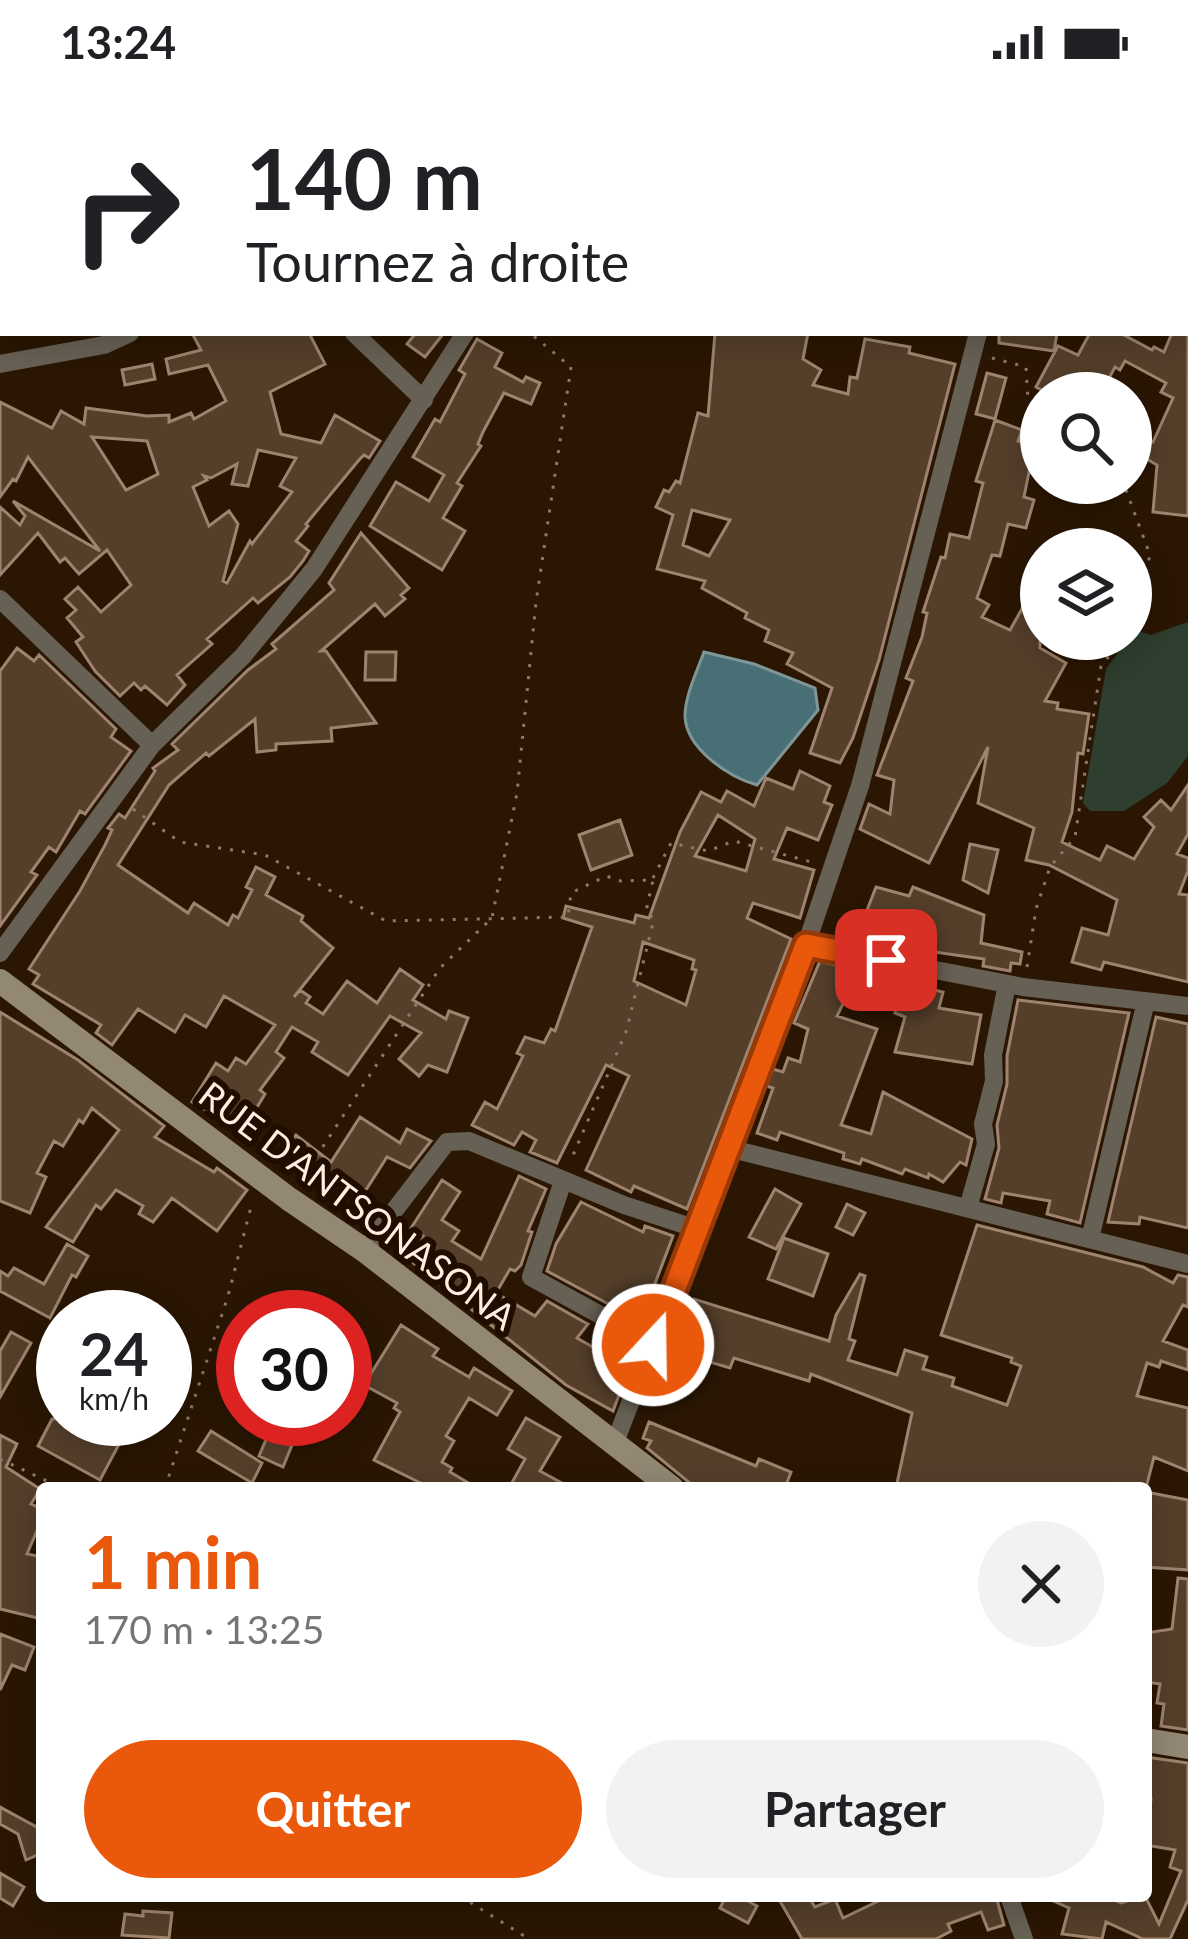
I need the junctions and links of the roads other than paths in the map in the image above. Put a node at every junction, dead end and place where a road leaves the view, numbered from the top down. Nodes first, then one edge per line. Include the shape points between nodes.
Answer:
1 (124, 336) edge
2 (357, 336) edge
3 (463, 336) edge
4 (977, 336) edge
5 (0, 364) edge
6 (424, 400) junction
7 (0, 599) edge
8 (152, 745) junction
9 (806, 945) junction
10 (0, 953) edge
11 (0, 982) edge
12 (1015, 985) junction
13 (1146, 1001) junction
14 (1188, 1006) edge
15 (728, 1148) junction
16 (563, 1181) junction
17 (968, 1208) junction
18 (697, 1229) junction
19 (1090, 1239) junction
20 (364, 1250) junction
21 (1188, 1264) edge
22 (653, 1345) junction
23 (614, 1444) junction
24 (664, 1482) edge
25 (1152, 1741) edge
26 (1188, 1748) edge
27 (1012, 1902) edge
28 (1024, 1939) edge

1 - 5 street
2 - 6 street
3 - 6 street
4 - 9 street via 860,786
6 - 8 street via 314,569 243,656
7 - 8 street
8 - 10 street
9 - 12 street
9 - 15 street
11 - 20 street, RUE D'ANTSONASONA
12 - 13 street
12 - 17 street via 993,1055 986,1144
13 - 14 street
13 - 19 street
15 - 17 street
15 - 18 street
16 - 18 street
16 - 20 street via 469,1141 448,1142
16 - 22 street via 531,1277
17 - 19 street
18 - 22 street
19 - 21 street
20 - 23 street, RUE D'ANTSONASONA
22 - 23 street
23 - 24 street, RUE D'ANTSONASONA
25 - 26 street
27 - 28 street

